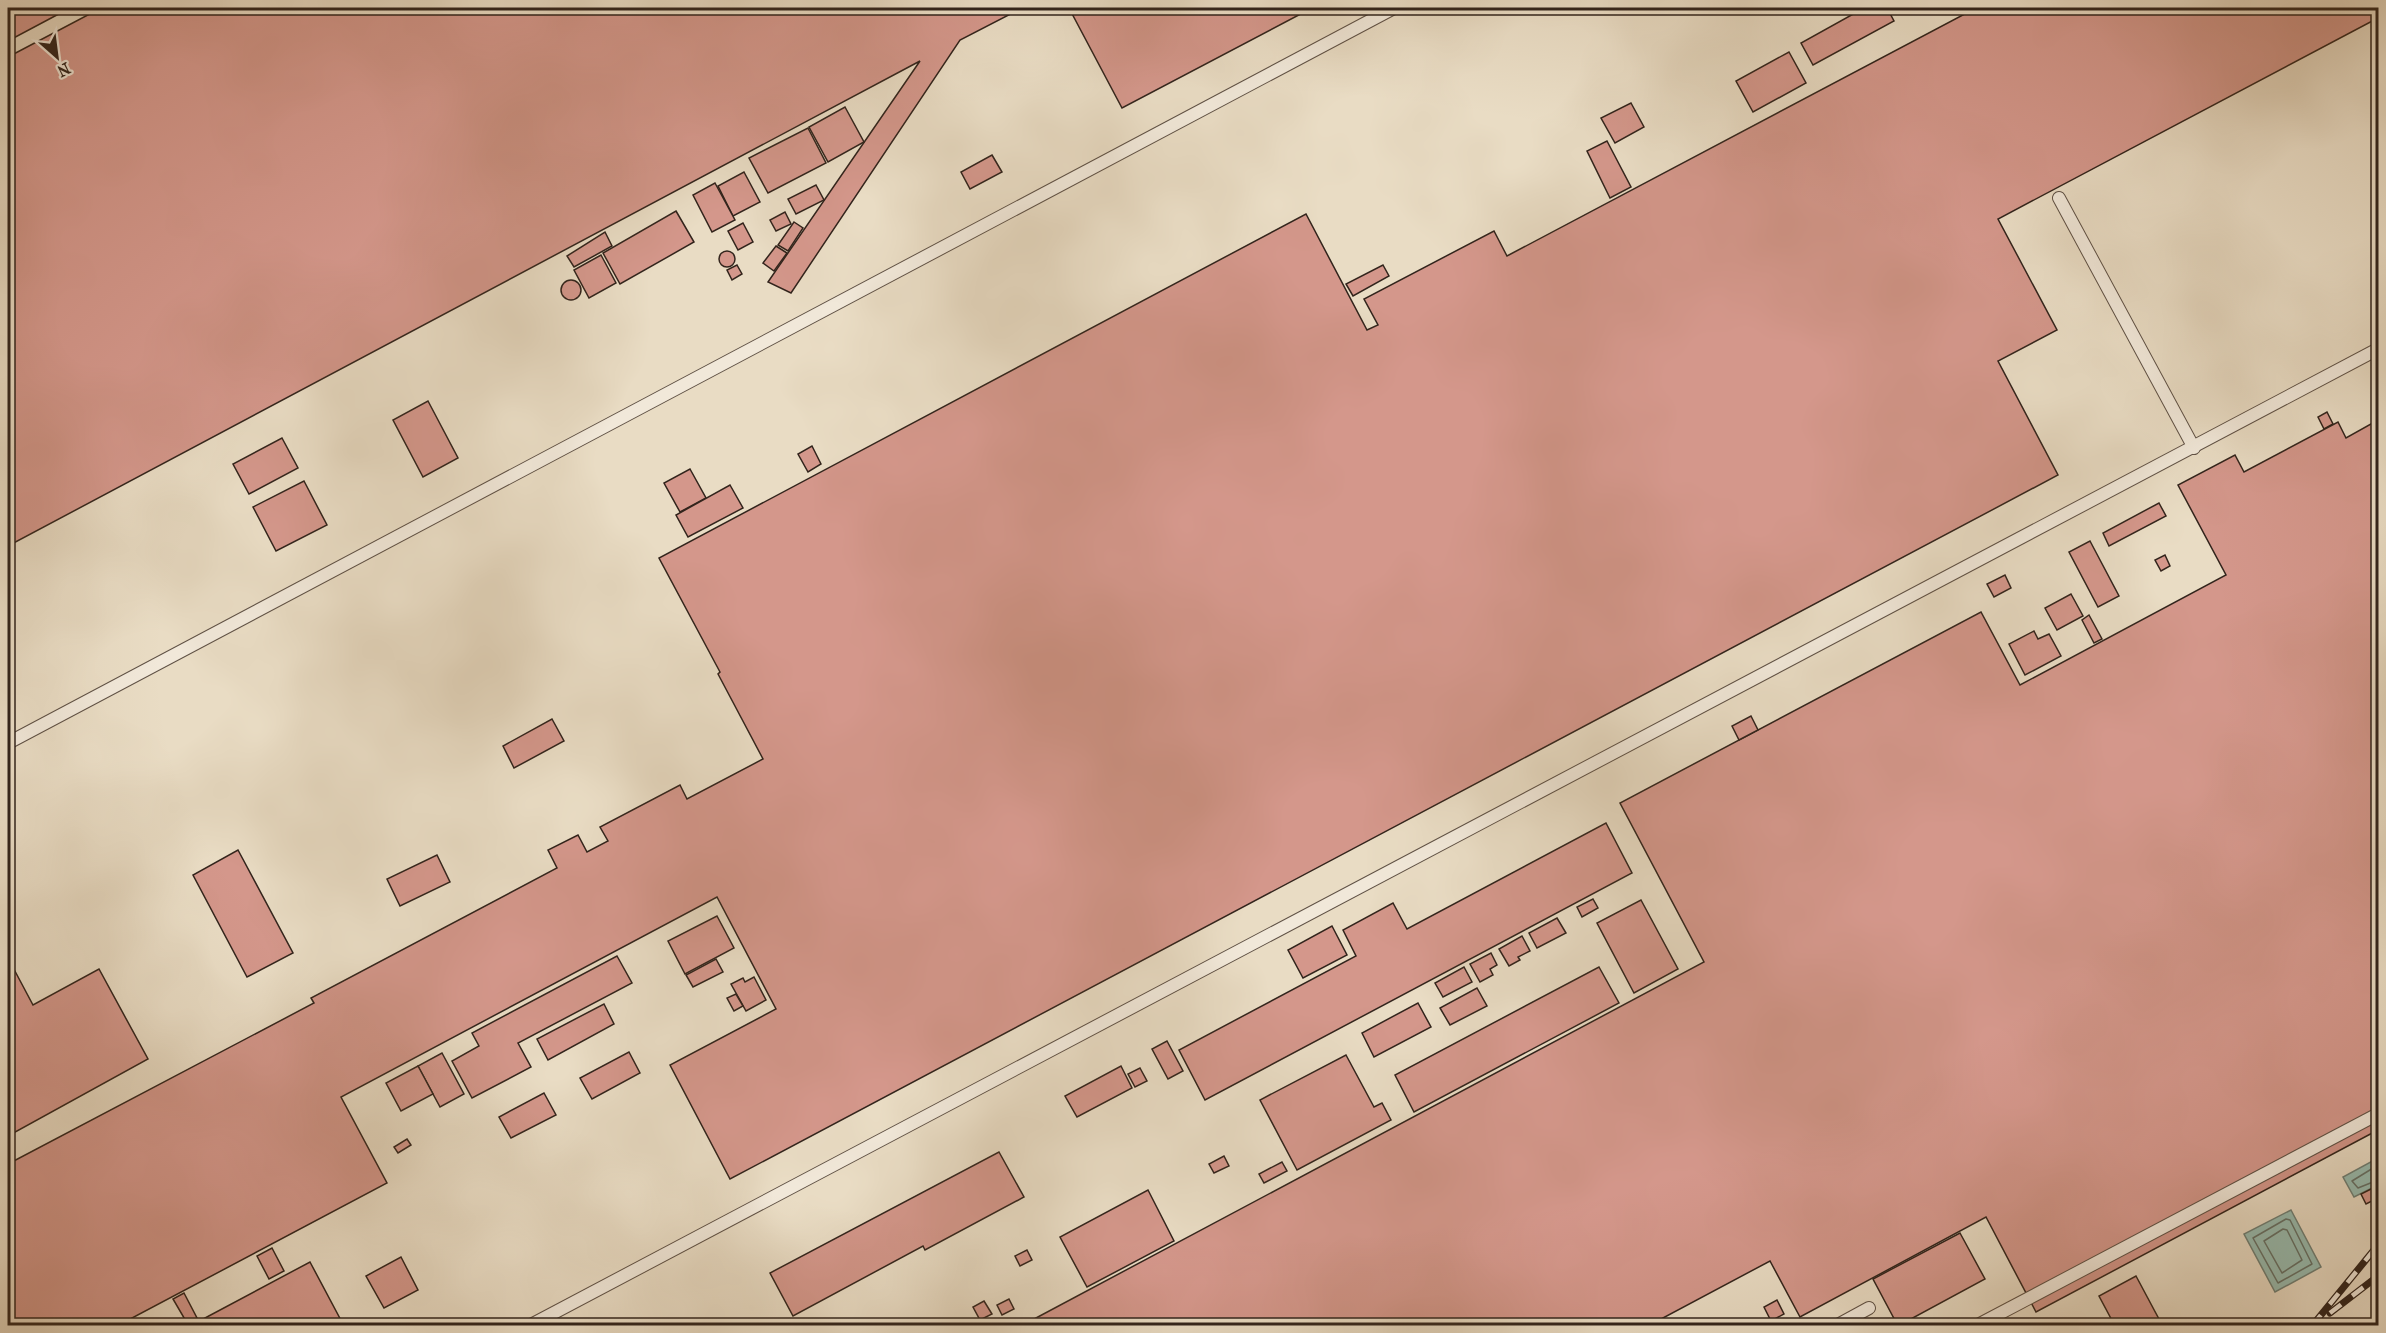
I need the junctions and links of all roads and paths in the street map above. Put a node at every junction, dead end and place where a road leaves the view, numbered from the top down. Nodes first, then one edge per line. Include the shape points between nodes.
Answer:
1 (1394, 8) edge
2 (2059, 198) dead end
3 (2379, 349) edge
4 (2194, 448) junction
5 (8, 743) edge
6 (2379, 1114) edge
7 (1869, 1308) dead end
8 (529, 1326) edge
9 (1836, 1326) edge
10 (1976, 1326) edge

1 - 5 lane
2 - 4 lane
3 - 4 lane
4 - 8 lane
6 - 10 lane
7 - 9 lane

